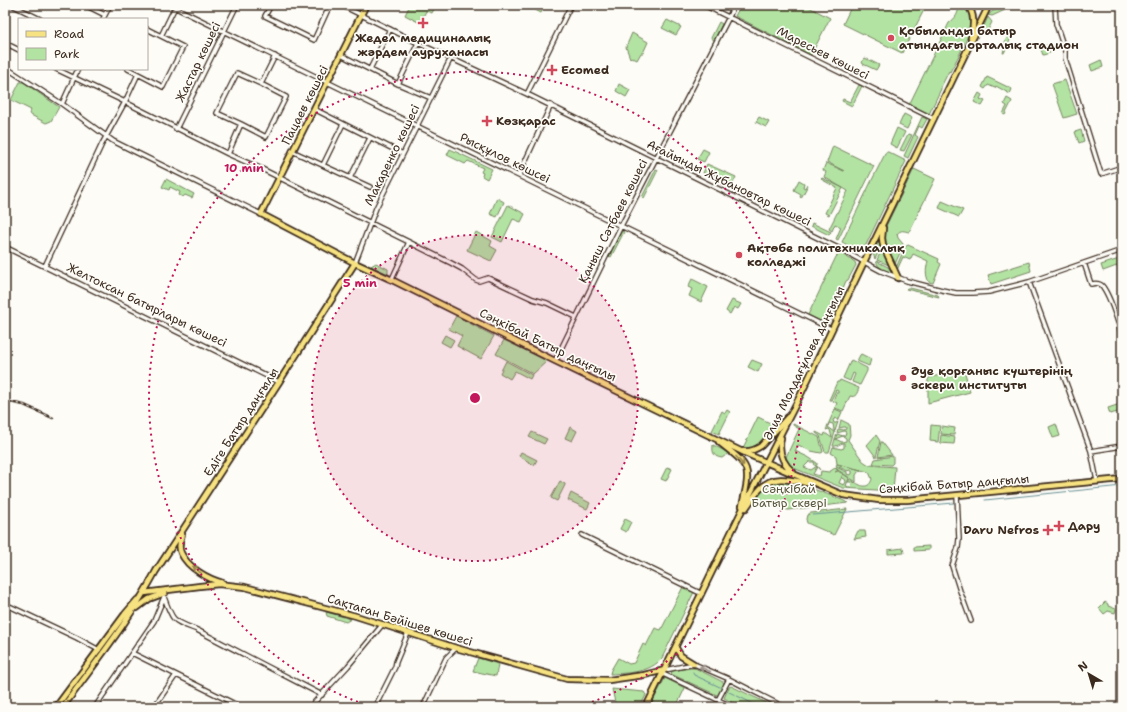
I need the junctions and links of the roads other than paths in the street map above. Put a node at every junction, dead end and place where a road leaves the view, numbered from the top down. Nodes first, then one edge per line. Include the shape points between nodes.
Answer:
1 (12, 5) edge
2 (85, 5) edge
3 (110, 5) edge
4 (170, 5) edge
5 (237, 5) edge
6 (271, 5) edge
7 (330, 5) edge
8 (341, 5) edge
9 (366, 5) edge
10 (571, 5) edge
11 (704, 5) edge
12 (734, 5) edge
13 (967, 5) edge
14 (993, 5) edge
15 (1055, 5) edge
16 (175, 6) edge
17 (987, 6) edge
18 (105, 15) junction
19 (361, 15) junction
20 (728, 17) junction
21 (38, 18) edge
22 (104, 18) edge
23 (148, 29) edge
24 (390, 29) junction
25 (224, 31) junction
26 (161, 36) junction
27 (5, 43) edge
28 (418, 43) junction
29 (970, 44) junction
30 (18, 50) edge
31 (341, 55) junction
32 (275, 56) junction
33 (451, 58) junction
34 (5, 67) edge
35 (370, 69) junction
36 (58, 70) edge
37 (78, 70) edge
38 (130, 70) edge
39 (138, 74) junction
40 (74, 78) junction
41 (327, 82) junction
42 (261, 84) junction
43 (398, 84) junction
44 (527, 94) junction
45 (430, 98) junction
46 (125, 102) junction
47 (62, 104) junction
48 (551, 105) junction
49 (314, 109) junction
50 (934, 119) junction
51 (241, 124) junction
52 (343, 124) junction
53 (417, 126) junction
54 (176, 129) junction
55 (106, 136) junction
56 (370, 138) junction
57 (292, 151) junction
58 (228, 154) junction
59 (403, 154) junction
60 (656, 158) junction
61 (323, 165) junction
62 (1121, 168) edge
63 (519, 175) junction
64 (1122, 176) edge
65 (279, 178) junction
66 (350, 178) junction
67 (370, 187) dead end
68 (261, 214) junction
69 (370, 223) junction
70 (883, 224) junction
71 (622, 226) junction
72 (409, 242) junction
73 (5, 247) edge
74 (1122, 250) edge
75 (864, 262) junction
76 (355, 263) junction
77 (1084, 263) junction
78 (45, 266) junction
79 (898, 278) junction
80 (392, 279) junction
81 (1029, 282) junction
82 (576, 318) junction
83 (831, 329) junction
84 (1122, 335) edge
85 (555, 361) junction
86 (279, 382) junction
87 (792, 412) junction
88 (787, 421) junction
89 (710, 436) junction
90 (1122, 446) edge
91 (735, 448) junction
92 (1091, 452) junction
93 (766, 462) junction
94 (799, 476) junction
95 (1122, 478) edge
96 (1098, 481) junction
97 (820, 486) junction
98 (957, 495) junction
99 (740, 516) junction
100 (185, 527) junction
101 (582, 535) dead end
102 (233, 585) junction
103 (176, 589) junction
104 (144, 593) junction
105 (702, 594) junction
106 (165, 595) junction
107 (5, 604) edge
108 (130, 615) junction
109 (971, 621) dead end
110 (383, 624) junction
111 (408, 633) junction
112 (456, 648) junction
113 (676, 648) junction
114 (99, 650) junction
115 (132, 653) junction
116 (694, 664) junction
117 (664, 672) junction
118 (176, 675) junction
119 (728, 679) junction
120 (322, 695) junction
121 (718, 700) junction
122 (56, 707) edge
123 (63, 707) edge
124 (95, 707) edge
125 (154, 707) edge
126 (241, 707) edge
127 (310, 707) edge
128 (375, 707) edge
129 (423, 707) edge
130 (646, 707) edge
131 (733, 707) edge
132 (784, 707) edge

1 - 21 street
2 - 18 street
3 - 18 street
4 - 16 street, Рысқұлов көшсеі
5 - 25 street, Жастар көшесі
6 - 7 street via 265,16 314,40
8 - 19 street, Ағайынды Жұбановтар көшесі
9 - 19 main road, Пацаев көшесі
10 - 44 street
11 - 20 street, Маресьев көшесі
12 - 20 street, Қаныш Сәтбаев көшесі
13 - 29 main road via 973,15
14 - 17 main road
15 - 62 street via 1056,24 1065,58 1101,174
16 - 25 street, Рысқұлов көшсеі
16 - 26 street
17 - 29 main road, Әлия Молдағұлова даңғылы
18 - 22 street
19 - 24 street, Ағайынды Жұбановтар көшесі
19 - 31 main road, Пацаев көшесі
20 - 50 street, Маресьев көшесі
20 - 60 street, Қаныш Сәтбаев көшесі
23 - 26 street
24 - 28 street, Ағайынды Жұбановтар көшесі
24 - 35 street
25 - 32 street, Рысқұлов көшсеі
25 - 54 street, Жастар көшесі
26 - 39 street via 183,47 163,87
27 - 30 street
28 - 33 street, Ағайынды Жұбановтар көшесі
28 - 43 street
29 - 50 main road, Әлия Молдағұлова даңғылы
31 - 35 street
31 - 41 main road, Пацаев көшесі
32 - 41 street, Рысқұлов көшсеі
32 - 42 street
33 - 44 street, Ағайынды Жұбановтар көшесі
33 - 45 street, Макаренко көшесі
34 - 47 street, Сәңкібай Батыр даңғылы
35 - 43 street
36 - 40 street
37 - 40 street
38 - 39 street
39 - 46 street
40 - 46 street
40 - 47 street
41 - 49 main road, Пацаев көшесі
41 - 53 street, Рысқұлов көшсеі
42 - 51 street via 237,73 217,113
42 - 51 street via 286,96 266,137
43 - 45 street
44 - 48 street, Ағайынды Жұбановтар көшесі
45 - 53 street, Макаренко көшесі
46 - 54 street
46 - 55 street
47 - 55 street, Сәңкібай Батыр даңғылы
48 - 60 street, Ағайынды Жұбановтар көшесі
48 - 63 street
49 - 52 street
49 - 57 main road, Пацаев көшесі
50 - 70 main road, Әлия Молдағұлова даңғылы
51 - 58 street
52 - 56 street
52 - 61 street
53 - 59 street, Макаренко көшесі
53 - 63 street, Рысқұлов көшсеі
54 - 58 street
55 - 68 street, Сәңкібай Батыр даңғылы
55 - 78 street
56 - 59 street
56 - 66 street
57 - 61 street
57 - 65 main road, Пацаев көшесі
58 - 65 street
59 - 69 street, Макаренко көшесі
60 - 71 street, Қаныш Сәтбаев көшесі
60 - 75 street, Ағайынды Жұбановтар көшесі
61 - 66 street
62 - 64 street
63 - 71 street, Рысқұлов көшсеі
65 - 68 main road, Пацаев көшесі
65 - 69 street
66 - 67 street
68 - 76 main road, Сәңкібай Батыр даңғылы
69 - 72 street
69 - 76 street, Макаренко көшесі
70 - 75 main road, Әлия Молдағұлова даңғылы
70 - 79 main road via 883,245
71 - 82 street, Қаныш Сәтбаев көшесі
71 - 83 street, Рысқұлов көшсеі
72 - 80 street
72 - 82 street via 457,266 476,280 488,278
73 - 78 street, Желтоксан батырлары көшесі
74 - 77 street, Ағайынды Жұбановтар көшесі
75 - 79 street, Ағайынды Жұбановтар көшесі
75 - 83 main road, Әлия Молдағұлова даңғылы
76 - 80 main road, Сәңкібай Батыр даңғылы
76 - 86 main road, Едіге Батыр даңғылы
77 - 81 street, Ағайынды Жұбановтар көшесі
77 - 84 street via 1091,284 1103,286 1108,295
78 - 86 street, Желтоксан батырлары көшесі
79 - 81 street, Ағайынды Жұбановтар көшесі via 956,293 989,292
80 - 85 main road, Сәңкібай Батыр даңғылы
81 - 92 street
82 - 85 street, Қаныш Сәтбаев көшесі
83 - 87 main road, Әлия Молдағұлова даңғылы
85 - 89 main road, Сәңкібай Батыр даңғылы
86 - 100 main road, Едіге Батыр даңғылы
87 - 88 main road, Әлия Молдағұлова даңғылы
87 - 91 main road via 756,449 746,451
88 - 93 main road, Әлия Молдағұлова даңғылы
88 - 94 main road via 780,445 781,457 788,468
89 - 91 main road, Сәңкібай Батыр даңғылы
89 -> 99 main road via 741,460 746,468 746,486
90 - 92 street
91 - 93 main road, Сәңкібай Батыр даңғылы
92 - 96 street
93 - 94 main road, Сәңкібай Батыр даңғылы
93 - 99 main road, Әлия Молдағұлова даңғылы
94 - 97 main road, Сәңкібай Батыр даңғылы
95 - 96 main road, Сәңкібай Батыр даңғылы
96 - 98 main road, Сәңкібай Батыр даңғылы
97 - 98 main road, Сәңкібай Батыр даңғылы via 843,495 879,500
97 - 99 main road via 786,479 773,480 761,487
98 - 109 street via 959,539 952,566
99 - 105 main road, Әлия Молдағұлова даңғылы
102 -> 100 main road via 205,576 188,562 179,546
100 - 104 main road, Едіге Батыр даңғылы
101 - 105 street
102 - 103 main road, Сақтаған Бәйішев көшесі
102 - 110 main road, Сақтаған Бәйішев көшесі
103 - 104 main road, Сақтаған Бәйішев көшесі
103 - 106 main road
104 - 108 main road, Едіге Батыр даңғылы
104 - 114 main road, Едіге Батыр даңғылы
105 - 113 main road, Әлия Молдағұлова даңғылы
106 - 108 main road via 149,599
106 - 115 street via 154,621
106 - 120 street via 170,616 176,622 197,630
107 - 114 street
108 - 123 main road, Едіге Батыр даңғылы
110 - 111 main road, Сақтаған Бәйішев көшесі
110 - 120 street
111 - 112 main road, Сақтаған Бәйішев көшесі
111 - 128 street
112 - 117 main road, Сақтаған Бәйішев көшесі via 567,679 609,680
112 - 129 street via 446,658
113 - 116 main road via 681,656
113 - 117 main road, Әлия Молдағұлова даңғылы
114 - 122 main road, Едіге Батыр даңғылы
115 - 118 street
115 - 124 street
116 - 117 street
119 -> 116 street
117 - 121 street
117 - 130 main road, Әлия Молдағұлова даңғылы
118 - 125 street
118 - 126 street
119 - 121 street
119 - 132 street
120 - 127 street
121 - 131 street

